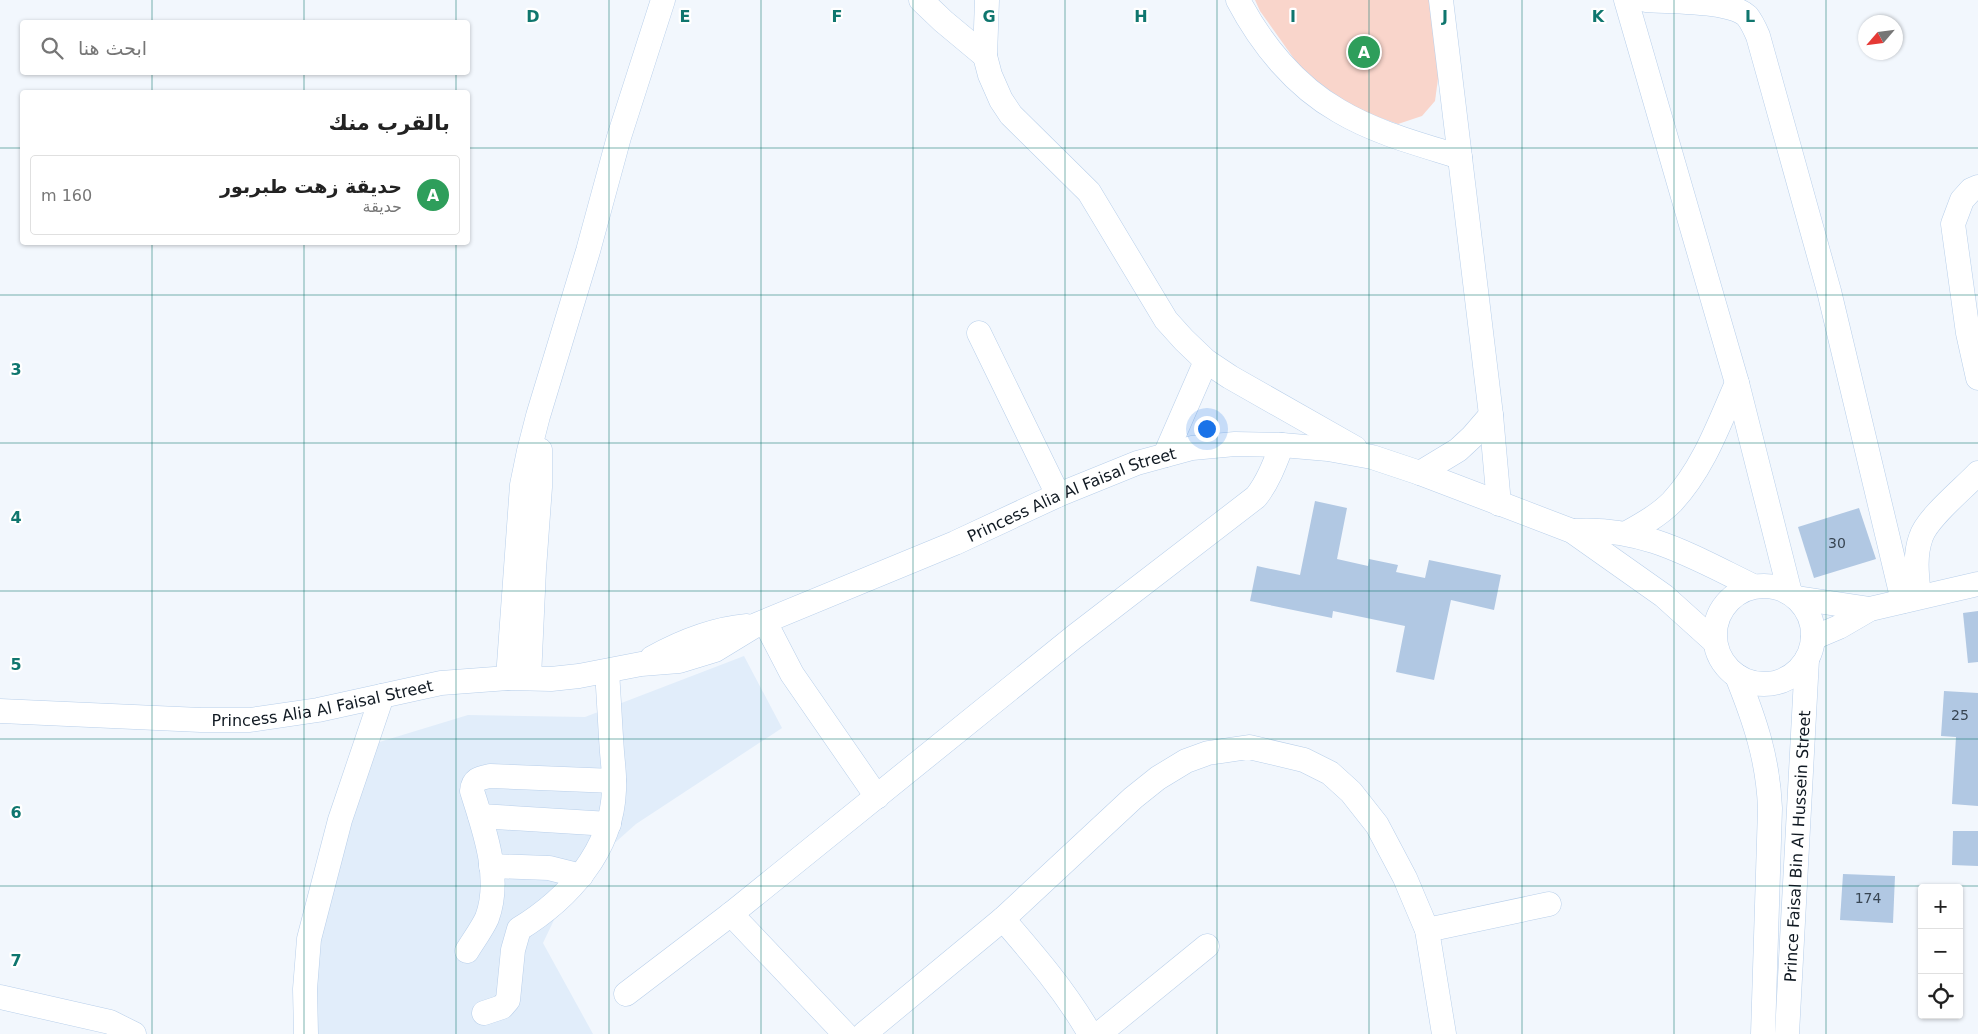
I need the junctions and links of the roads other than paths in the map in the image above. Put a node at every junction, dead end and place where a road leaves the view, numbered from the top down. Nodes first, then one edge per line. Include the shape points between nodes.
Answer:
1 (664, 0) edge
2 (921, 0) edge
3 (987, 0) edge
4 (1238, 0) edge
5 (1441, 0) edge
6 (1626, 0) edge
7 (1646, 0) edge
8 (985, 56) junction
9 (1460, 157) junction
10 (1978, 187) edge
11 (978, 333) dead end
12 (1206, 361) junction
13 (1978, 378) edge
14 (1737, 383) junction
15 (1490, 415) junction
16 (1282, 444) junction
17 (1165, 455) junction
18 (1372, 457) junction
19 (1420, 473) junction
20 (1978, 473) edge
21 (1058, 495) junction
22 (1499, 504) junction
23 (1572, 531) junction
24 (1627, 533) junction
25 (1978, 584) edge
26 (1753, 586) junction
27 (1793, 595) junction
28 (1911, 599) junction
29 (1870, 609) junction
30 (761, 623) junction
31 (1715, 642) junction
32 (1810, 649) junction
33 (607, 672) junction
34 (1736, 676) junction
35 (519, 678) junction
36 (382, 696) junction
37 (0, 711) edge
38 (614, 781) junction
39 (877, 797) junction
40 (480, 816) junction
41 (609, 824) junction
42 (491, 866) junction
43 (581, 876) junction
44 (1549, 904) dead end
45 (731, 914) junction
46 (487, 918) junction
47 (1003, 919) junction
48 (519, 929) junction
49 (1427, 930) junction
50 (1207, 946) dead end
51 (467, 951) dead end
52 (626, 994) dead end
53 (0, 997) edge
54 (484, 1013) dead end
55 (134, 1034) edge
56 (306, 1034) edge
57 (845, 1034) edge
58 (864, 1034) edge
59 (1090, 1034) edge
60 (1099, 1034) edge
61 (1444, 1034) edge
62 (1763, 1034) edge
63 (1787, 1034) edge

1 - 35 street via 619,137 538,416 522,485
2 - 8 street
3 - 8 street
4 - 9 street via 1258,36 1282,64 1305,87 1338,111 1398,138
5 - 9 street
6 - 14 street
7 - 28 street via 1723,4 1746,15 1758,36
8 - 12 street via 1001,100 1011,115 1089,192 1166,320
9 - 15 street
10 - 13 street via 1962,200 1953,224
11 - 21 street
12 - 17 street
12 - 18 street
14 - 24 street via 1688,483 1671,503
14 - 27 street
15 - 19 street via 1458,450
15 - 22 street
16 - 17 street, Princess Alia Al Faisal Street via 1192,448
16 - 18 street, Princess Alia Al Faisal Street
16 - 39 street via 1256,498 1074,637
17 - 21 street, Princess Alia Al Faisal Street
18 - 19 street, Princess Alia Al Faisal Street
19 - 22 street, Princess Alia Al Faisal Street
20 - 28 street via 1926,526 1920,538
21 - 30 street, Princess Alia Al Faisal Street via 955,543
22 - 23 street, Princess Alia Al Faisal Street
23 - 24 street, Princess Alia Al Faisal Street
23 - 31 street, Princess Alia Al Faisal Street via 1664,596
24 - 26 street, Princess Alia Al Faisal Street via 1671,546
25 - 28 street
26 - 27 street via 1772,586
26 - 31 street via 1734,595 1723,607 1716,621
27 - 29 street
27 - 32 street via 1810,616
28 - 29 street
29 - 32 street
30 - 33 street, Princess Alia Al Faisal Street via 701,655
30 - 39 street
31 - 34 street via 1719,656
32 - 34 street via 1798,670 1775,683 1749,682
32 - 63 street, Prince Faisal Bin Al Hussein Street
33 - 35 street, Princess Alia Al Faisal Street via 551,679
33 - 38 street
34 - 62 street, Prince Faisal Bin Al Hussein Street via 1754,718 1769,779
35 - 36 street, Princess Alia Al Faisal Street via 441,683
36 - 37 street, Princess Alia Al Faisal Street via 250,720
36 - 56 street via 340,820 309,939
38 - 40 street via 480,778 472,784 472,790
38 - 41 street
39 - 45 street
40 - 41 street
40 - 42 street
41 - 43 street via 598,853
42 - 43 street via 549,868
42 - 46 street via 492,889
43 - 48 street via 544,914
44 - 49 street
45 - 52 street
45 - 57 street
46 - 48 street
46 - 51 street
47 - 49 street via 1158,778 1186,761 1208,753 1249,747 1304,760 1330,773 1351,792 1377,825
47 - 58 street
47 - 59 street via 1045,967
48 - 54 street via 513,950 508,1000 502,1007
49 - 61 street
50 - 60 street
53 - 55 street via 110,1022

